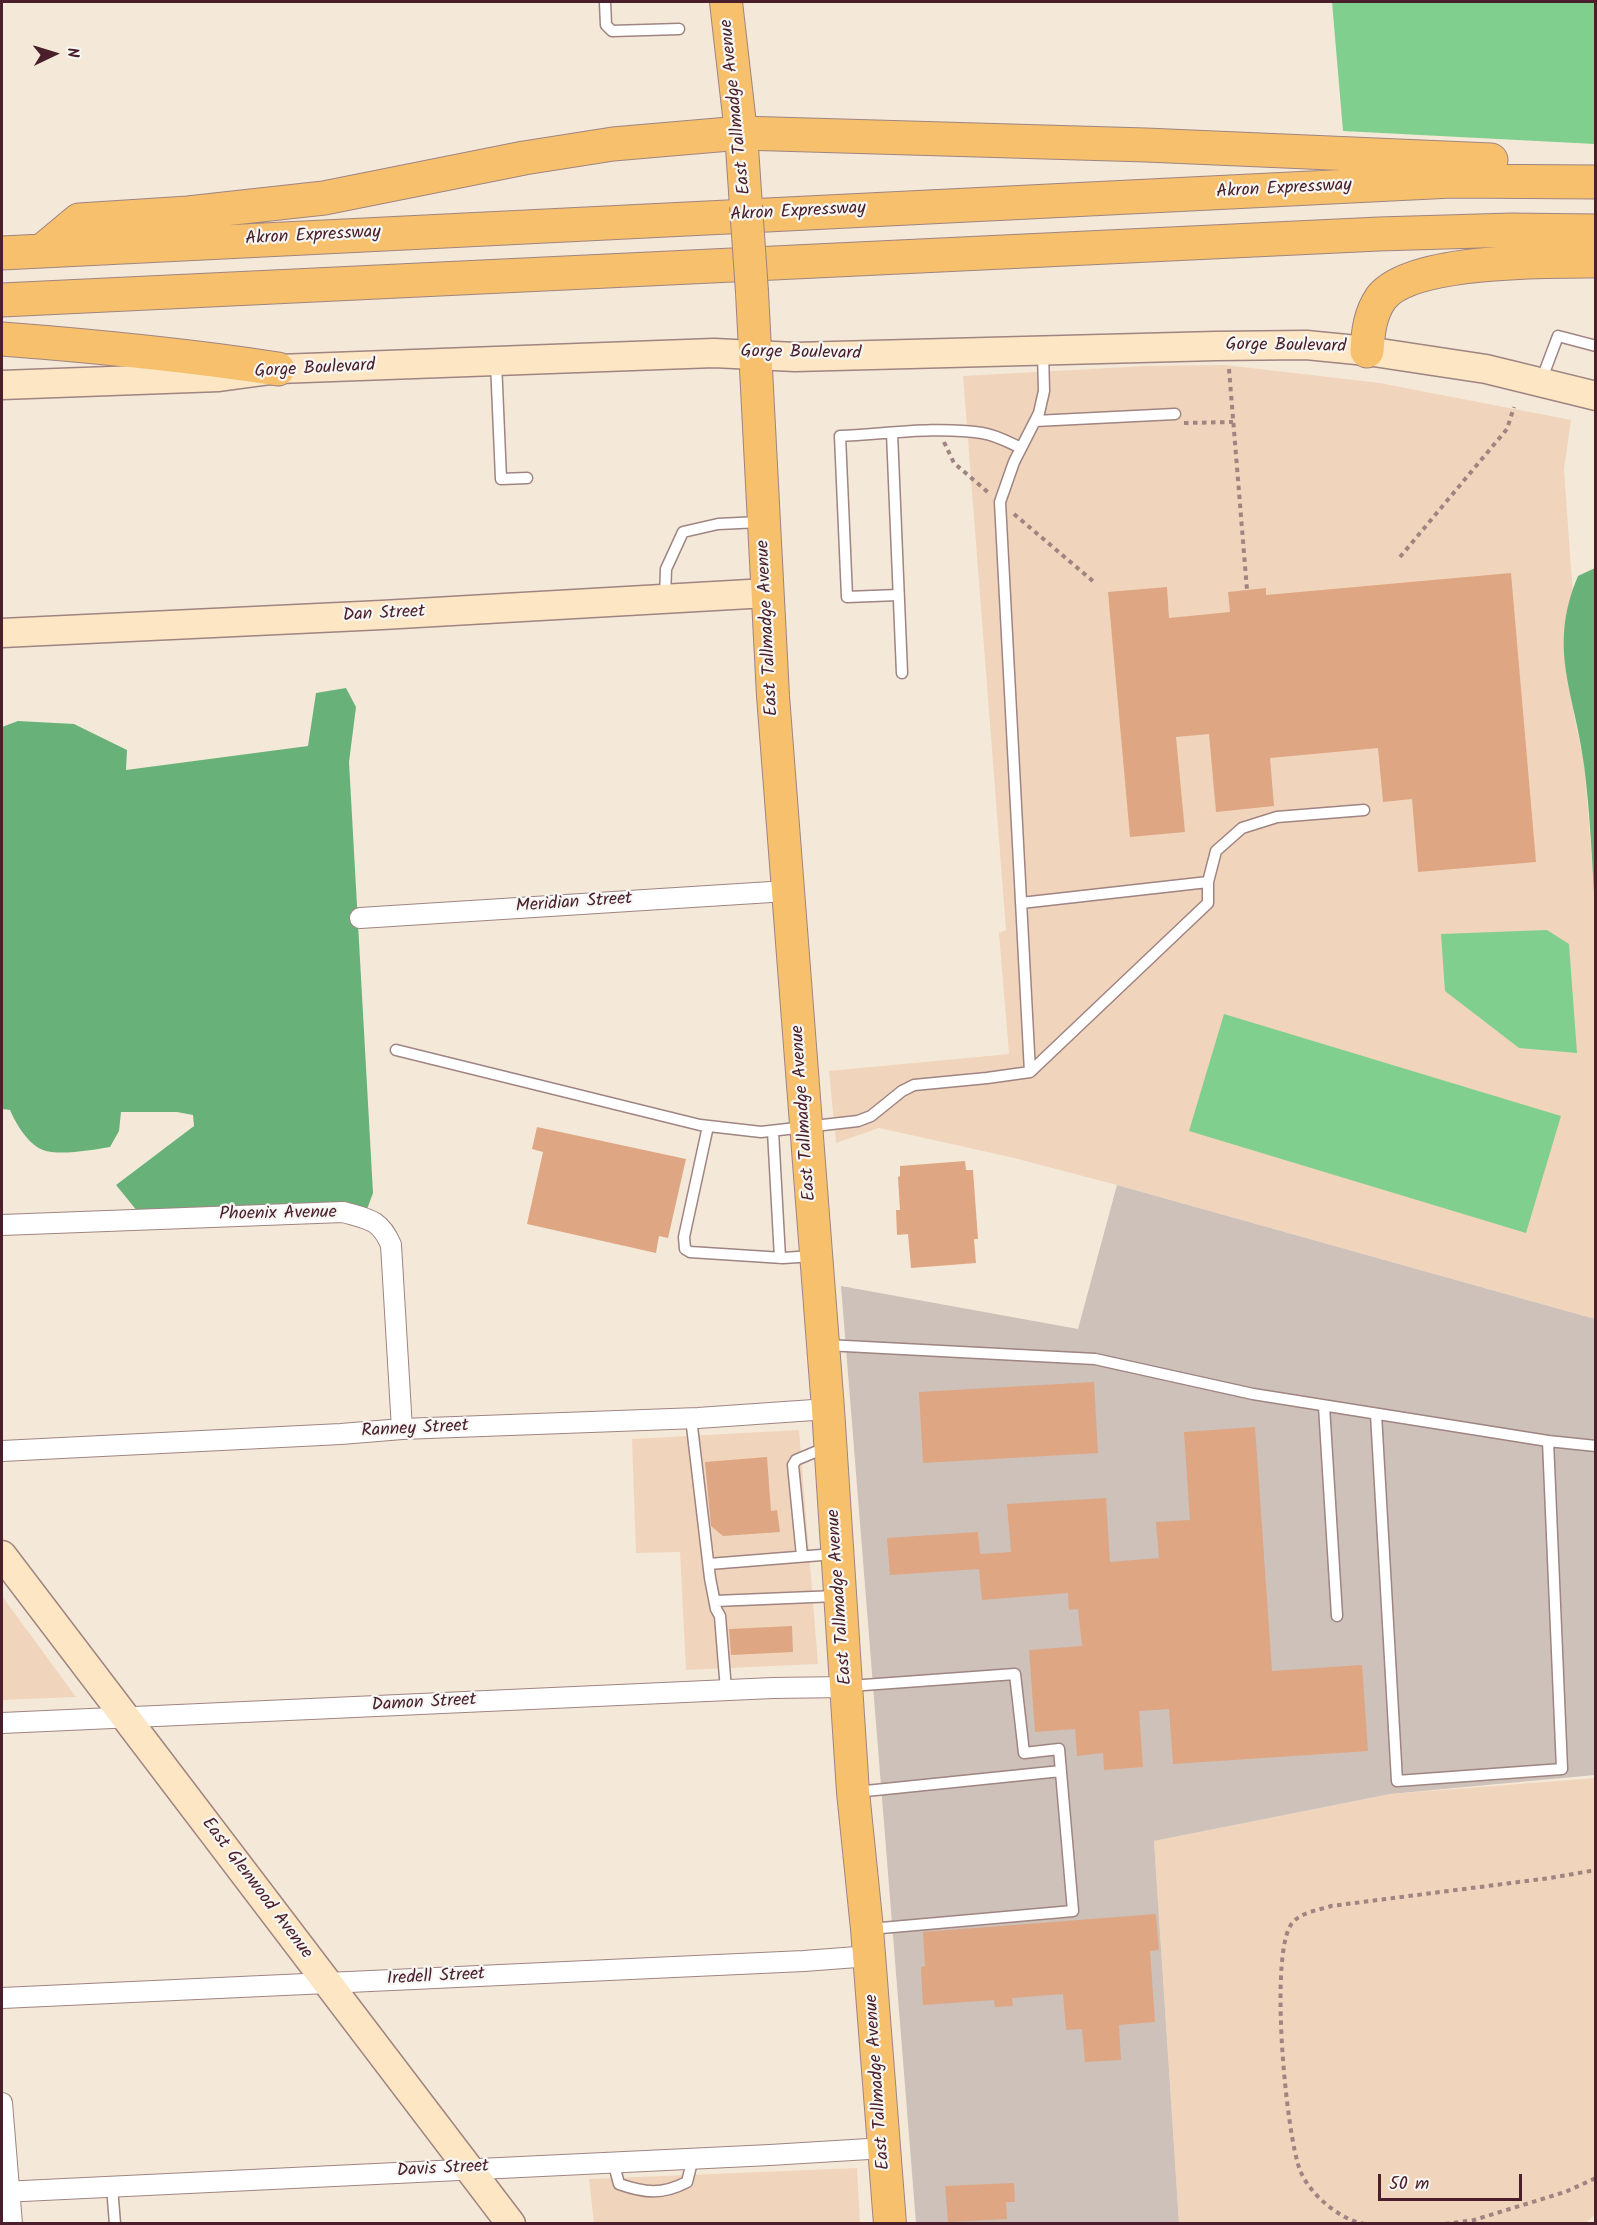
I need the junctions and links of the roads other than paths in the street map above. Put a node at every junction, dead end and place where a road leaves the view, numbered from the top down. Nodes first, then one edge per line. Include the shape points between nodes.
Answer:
1 (605, 2) edge
2 (726, 2) edge
3 (679, 29) dead end
4 (741, 133) junction
5 (1529, 180) junction
6 (1596, 182) edge
7 (1596, 231) edge
8 (43, 250) junction
9 (2, 253) edge
10 (1596, 261) edge
11 (2, 300) edge
12 (2, 339) edge
13 (1596, 346) edge
14 (1367, 351) junction
15 (1043, 352) junction
16 (756, 354) junction
17 (496, 362) junction
18 (278, 369) junction
19 (1541, 381) junction
20 (2, 385) edge
21 (1596, 396) edge
22 (1174, 414) road end
23 (1035, 421) junction
24 (892, 433) junction
25 (1021, 448) junction
26 (527, 478) dead end
27 (764, 522) junction
28 (766, 593) junction
29 (898, 595) junction
30 (665, 598) junction
31 (2, 633) edge
32 (902, 673) dead end
33 (1364, 810) dead end
34 (1208, 882) junction
35 (787, 891) junction
36 (1021, 903) junction
37 (360, 918) dead end
38 (396, 1050) dead end
39 (1030, 1072) junction
40 (708, 1126) junction
41 (806, 1128) junction
42 (773, 1131) junction
43 (2, 1225) edge
44 (816, 1256) junction
45 (780, 1258) junction
46 (823, 1345) junction
47 (1324, 1406) junction
48 (828, 1409) junction
49 (1376, 1414) junction
50 (691, 1418) junction
51 (402, 1429) junction
52 (1548, 1441) junction
53 (830, 1446) junction
54 (1596, 1446) edge
55 (2, 1451) edge
56 (838, 1553) junction
57 (2, 1555) edge
58 (802, 1556) junction
59 (709, 1564) junction
60 (841, 1596) junction
61 (715, 1601) junction
62 (1337, 1616) dead end
63 (847, 1687) junction
64 (726, 1690) junction
65 (127, 1718) junction
66 (2, 1723) edge
67 (1061, 1771) junction
68 (853, 1792) junction
69 (868, 1942) junction
70 (327, 1984) junction
71 (2, 1998) edge
72 (2, 2103) edge
73 (885, 2148) junction
74 (693, 2158) junction
75 (613, 2161) junction
76 (469, 2169) junction
77 (112, 2187) junction
78 (6, 2191) edge
79 (12, 2223) edge
80 (115, 2223) edge
81 (511, 2223) edge
82 (890, 2223) edge

1 - 3 lane via 606,25 612,31
2 - 4 main road, East Tallmadge Avenue
4 - 5 highway via 1494,160
4 - 8 highway via 613,144 324,198 79,220
4 - 16 main road, East Tallmadge Avenue, bridge
5 - 6 highway, Akron Expressway
5 - 8 highway, Akron Expressway
7 - 11 highway via 1368,235
8 - 9 highway, Akron Expressway
10 - 14 highway via 1500,263 1436,272 1403,282 1382,297 1374,312
12 - 18 highway
13 - 19 lane via 1558,336
14 - 15 street, Gorge Boulevard via 1284,345
14 - 19 street, Gorge Boulevard
15 - 16 street, Gorge Boulevard via 795,357
15 - 23 lane via 1044,391
16 - 17 street, Gorge Boulevard via 714,352
16 - 27 main road, East Tallmadge Avenue
17 - 18 street, Gorge Boulevard
17 - 26 lane via 501,479
18 - 20 street, Gorge Boulevard via 219,377
19 - 21 street, Gorge Boulevard
22 - 23 lane
23 - 25 lane
24 - 25 lane via 981,433
24 - 29 lane
24 - 29 lane via 840,436 847,597
25 - 36 lane via 1000,502
27 - 28 main road, East Tallmadge Avenue
27 - 30 lane via 718,524 683,532 666,569
28 - 30 street, Dan Street
28 - 35 main road, East Tallmadge Avenue
29 - 32 lane
30 - 31 street, Dan Street
33 - 34 lane via 1277,817 1242,828 1216,851
34 - 36 lane
34 - 39 lane via 1208,903
35 - 37 street, Meridian Street
35 - 41 main road, East Tallmadge Avenue
36 - 39 lane
38 - 40 lane
39 - 41 lane via 914,1084 871,1116
40 - 42 lane
40 - 45 lane via 684,1237 685,1249
41 - 42 lane
41 - 44 main road, East Tallmadge Avenue
42 - 45 lane
43 - 51 street, Phoenix Avenue via 343,1212 373,1220 385,1230 391,1245
44 - 45 lane
44 - 46 main road, East Tallmadge Avenue
46 - 47 lane via 1095,1359
46 - 48 main road, East Tallmadge Avenue
47 - 49 lane
47 - 62 lane
48 - 50 street, Ranney Street
48 - 53 main road, East Tallmadge Avenue
49 - 52 lane
49 - 52 lane via 1397,1781 1562,1769
50 - 51 street, Ranney Street
50 - 59 lane
51 - 55 street, Ranney Street
52 - 54 lane
53 - 56 main road, East Tallmadge Avenue
53 - 58 lane via 796,1460 793,1465
56 - 58 lane
56 - 60 main road, East Tallmadge Avenue
57 - 65 street, East Glenwood Avenue
58 - 59 lane
59 - 61 lane
60 - 61 lane
60 - 63 main road, East Tallmadge Avenue
61 - 64 lane via 720,1616
63 - 64 street, Damon Street
63 - 67 lane via 1016,1674 1024,1753 1059,1749
63 - 68 main road, East Tallmadge Avenue
64 - 65 street, Damon Street
65 - 66 street, Damon Street
65 - 70 street, East Glenwood Avenue
67 - 68 lane
67 - 69 lane via 1073,1911
68 - 69 main road, East Tallmadge Avenue
69 - 70 street, Iredell Street via 804,1961
69 - 73 main road, East Tallmadge Avenue
70 - 71 street, Iredell Street
70 - 76 street, East Glenwood Avenue
72 - 78 street
73 - 74 street, Davis Street
73 - 82 main road, East Tallmadge Avenue
74 - 75 street, Davis Street
74 - 75 lane via 687,2182 654,2192 619,2184
75 - 76 street, Davis Street
76 - 77 street, Davis Street
76 - 81 street, East Glenwood Avenue
77 - 78 street, Davis Street
77 - 80 lane
78 - 79 street

